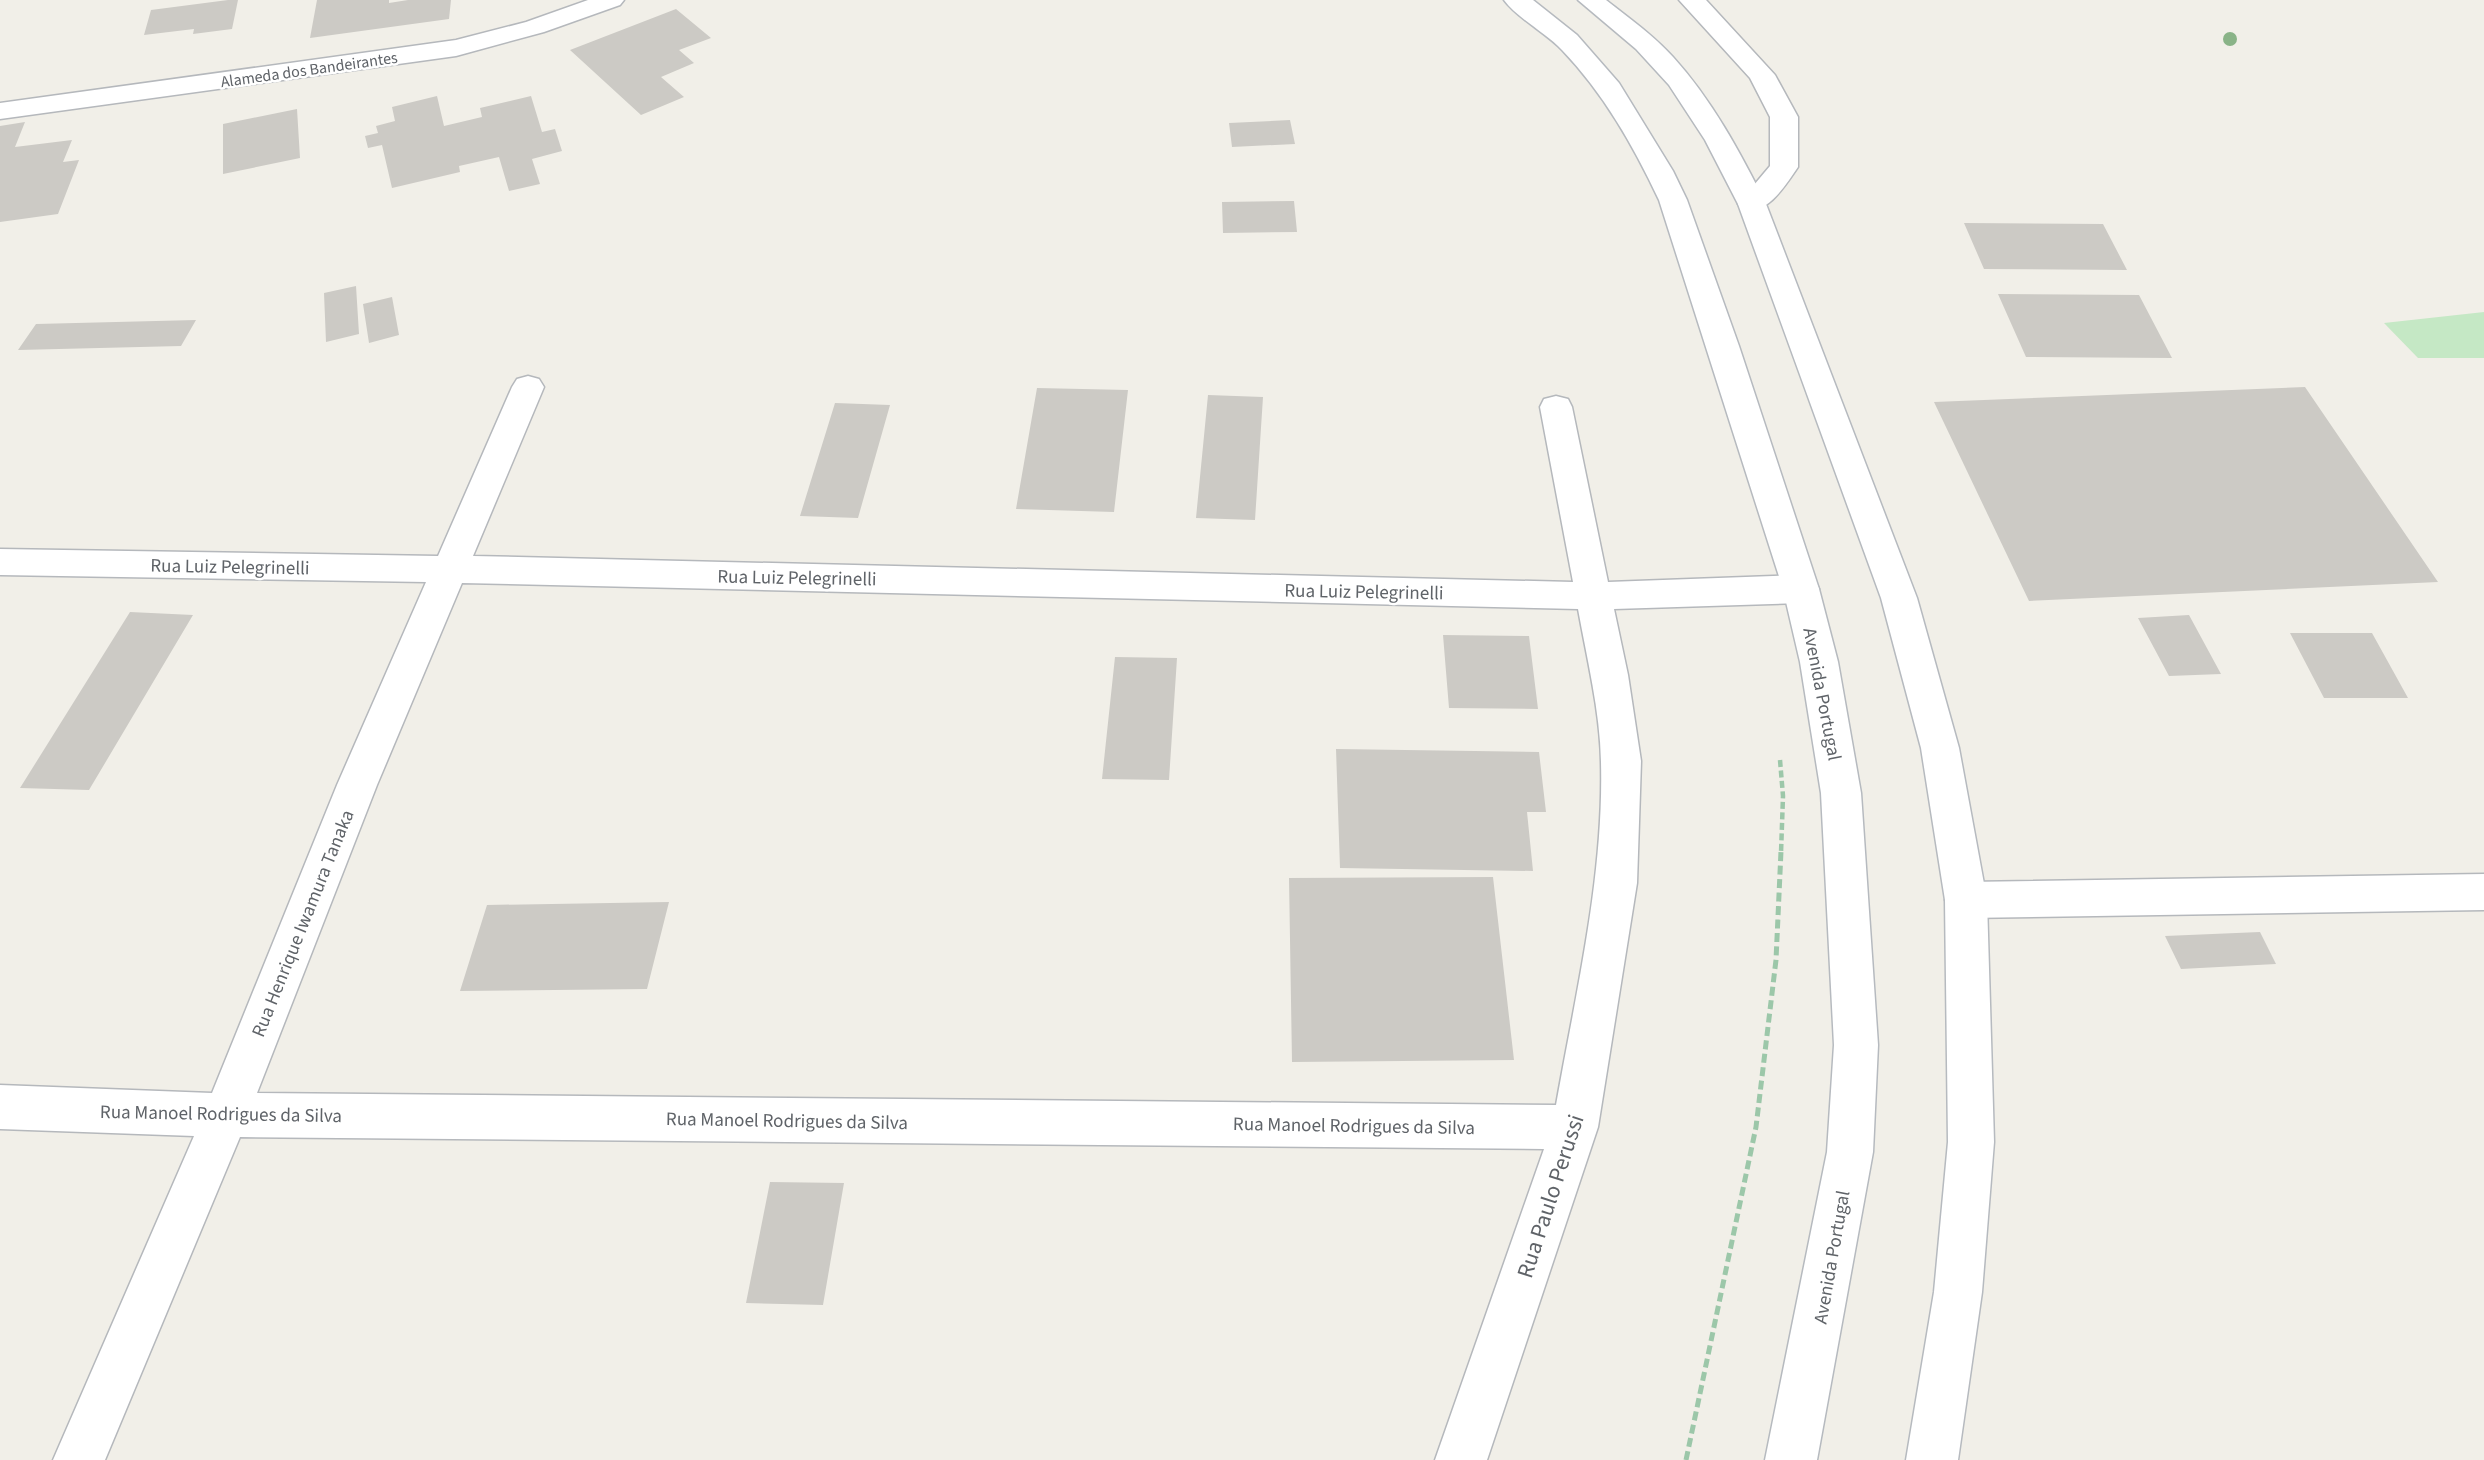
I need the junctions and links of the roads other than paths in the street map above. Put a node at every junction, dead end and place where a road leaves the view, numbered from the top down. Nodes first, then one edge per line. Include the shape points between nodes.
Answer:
1 (611, 0) edge
2 (1517, 0) edge
3 (1591, 0) edge
4 (1692, 0) edge
5 (0, 111) edge
6 (1752, 204) junction
7 (528, 387) dead end
8 (1556, 407) dead end
9 (0, 562) edge
10 (449, 569) junction
11 (1801, 589) junction
12 (1594, 596) junction
13 (2484, 892) edge
14 (1966, 900) junction
15 (0, 1107) edge
16 (226, 1115) junction
17 (1575, 1127) junction
18 (79, 1460) edge
19 (1461, 1460) edge
20 (1791, 1460) edge
21 (1932, 1460) edge

1 - 5 street, Alameda dos Bandeirantes via 540,27 456,48
2 - 11 street, Avenida Portugal via 1567,39 1601,75 1653,156 1673,200 1723,346
3 - 6 street via 1646,45 1695,101 1725,147
4 - 6 street via 1762,75 1784,117 1784,167
6 - 14 street via 1899,598 1940,748
7 - 10 street, Rua Henrique Iwamura Tanaka
8 - 12 street, Rua Paulo Perussi
9 - 10 street, Rua Luiz Pelegrinelli
10 - 12 street, Rua Luiz Pelegrinelli
10 - 16 street, Rua Henrique Iwamura Tanaka
11 - 12 street, Rua Luiz Pelegrinelli
11 - 20 street, Avenida Portugal via 1819,662 1841,793 1856,1045 1850,1152
12 - 17 street, Rua Paulo Perussi via 1621,761 1616,883
13 - 14 street
14 - 21 street via 1971,1142 1958,1292
15 - 16 street, Rua Manoel Rodrigues da Silva
16 - 17 street, Rua Manoel Rodrigues da Silva
16 - 18 street, Rua Henrique Iwamura Tanaka
17 - 19 street, Rua Paulo Perussi

